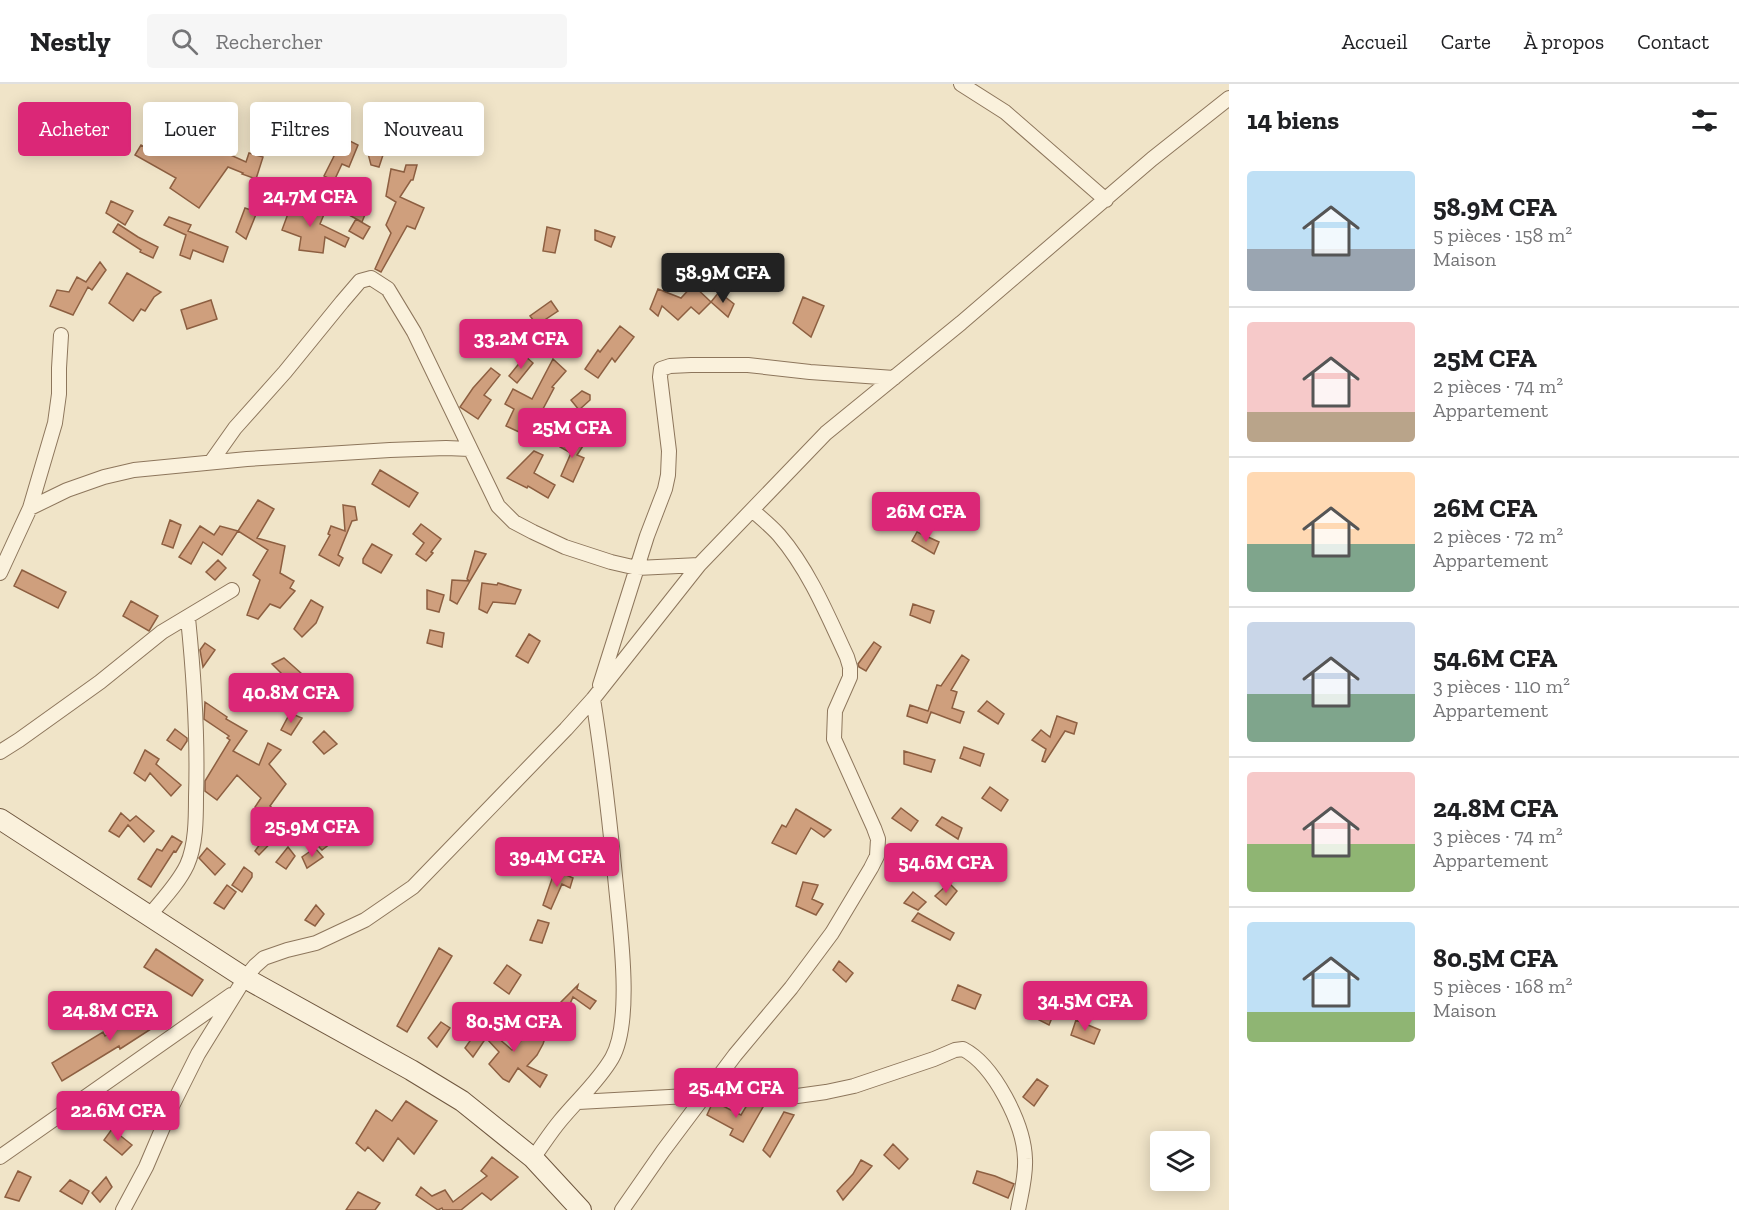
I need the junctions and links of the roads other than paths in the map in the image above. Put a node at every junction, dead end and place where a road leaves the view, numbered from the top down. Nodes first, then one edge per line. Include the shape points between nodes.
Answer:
1 (961, 84) edge
2 (1229, 98) edge
3 (1106, 200) junction
4 (61, 336) dead end
5 (894, 378) junction
6 (470, 449) junction
7 (212, 462) junction
8 (30, 508) junction
9 (752, 510) junction
10 (699, 565) junction
11 (637, 568) junction
12 (0, 573) edge
13 (232, 590) dead end
14 (188, 618) junction
15 (596, 696) junction
16 (0, 753) edge
17 (0, 819) edge
18 (148, 916) junction
19 (240, 985) junction
20 (706, 1095) junction
21 (578, 1102) junction
22 (0, 1157) edge
23 (532, 1158) junction
24 (123, 1210) edge
25 (581, 1210) edge
26 (622, 1210) edge
27 (1018, 1210) edge

1 - 3 street via 1005,112
2 - 3 street
3 - 5 street
4 - 8 street via 55,423
5 - 9 street via 826,434
5 - 11 street via 748,365 661,369 668,475
6 - 7 street via 390,450
6 - 7 street via 414,332 388,289 371,278 360,281 235,429
6 - 11 street via 498,506 514,522 565,547
7 - 8 street via 104,477
8 - 12 street
9 - 10 street
9 - 20 street via 779,534 795,557 847,657 850,677 835,711 834,739 874,828 878,848 871,868 832,933
10 - 11 street
10 - 15 street
11 - 15 street
13 - 14 street
14 - 16 street via 162,632
14 - 18 street via 197,753 194,837 188,864
15 - 19 street via 413,887 365,920 316,943 264,958
15 - 21 street via 622,947 623,1008 621,1035 613,1057
17 - 18 main road
18 - 19 main road
19 - 22 street
19 - 23 main road via 411,1070 462,1101
19 - 24 street via 198,1054
20 - 21 street
20 - 26 street
20 - 27 street via 790,1097 826,1092 963,1049 984,1065 1006,1097 1018,1125 1025,1160
21 - 23 street
23 - 25 main road

